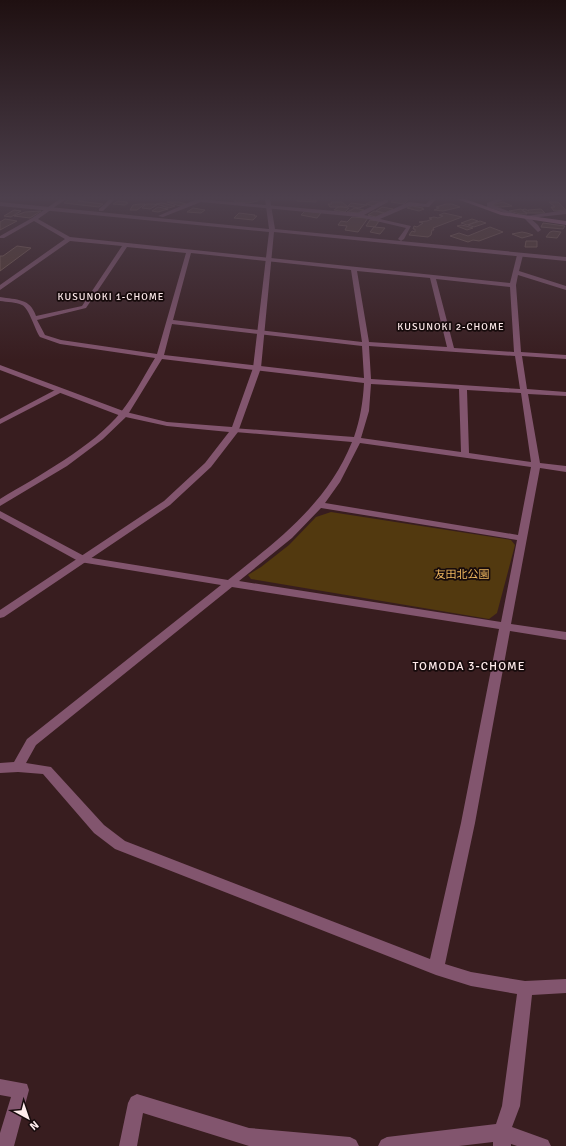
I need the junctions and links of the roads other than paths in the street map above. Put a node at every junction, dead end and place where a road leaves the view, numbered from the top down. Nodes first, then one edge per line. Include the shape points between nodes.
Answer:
1 (50, 252) edge
2 (120, 252) edge
3 (189, 252) edge
4 (204, 252) edge
5 (270, 252) edge
6 (496, 252) edge
7 (532, 252) edge
8 (520, 255) junction
9 (566, 256) edge
10 (269, 259) junction
11 (566, 260) edge
12 (354, 268) junction
13 (516, 272) junction
14 (432, 276) junction
15 (514, 285) junction
16 (0, 288) edge
17 (566, 288) edge
18 (0, 299) edge
19 (33, 319) junction
20 (169, 322) junction
21 (260, 333) junction
22 (364, 344) junction
23 (451, 350) junction
24 (518, 355) junction
25 (160, 357) junction
26 (566, 357) edge
27 (0, 366) edge
28 (257, 368) junction
29 (368, 381) junction
30 (463, 388) junction
31 (60, 391) junction
32 (525, 392) junction
33 (566, 394) edge
34 (124, 414) junction
35 (0, 422) edge
36 (235, 430) junction
37 (356, 440) junction
38 (465, 455) junction
39 (536, 464) junction
40 (566, 469) edge
41 (0, 503) edge
42 (318, 505) junction
43 (0, 514) edge
44 (521, 538) junction
45 (83, 560) junction
46 (232, 583) junction
47 (0, 615) edge
48 (505, 627) junction
49 (566, 636) edge
50 (18, 767) junction
51 (0, 768) edge
52 (436, 968) junction
53 (566, 986) edge
54 (525, 988) junction
55 (0, 1088) edge
56 (502, 1139) edge
57 (248, 1141) edge
58 (5, 1146) edge
59 (128, 1146) edge
60 (350, 1146) edge
61 (387, 1146) edge
62 (542, 1146) edge

1 - 16 street
2 - 19 street via 84,307
3 - 20 street
4 - 10 street
5 - 10 street
6 - 8 street
7 - 9 street
8 - 11 street
8 - 13 street
10 - 12 street
10 - 21 street
12 - 14 street
12 - 22 street
13 - 15 street
13 - 17 street
14 - 15 street
14 - 23 street
15 - 24 street
18 - 19 street via 23,303 30,308
19 - 25 street via 42,336 60,342
20 - 21 street
20 - 25 street
21 - 22 street
21 - 28 street
22 - 23 street
22 - 29 street
23 - 24 street
24 - 26 street
24 - 32 street
25 - 28 street
25 - 34 street
27 - 31 street
28 - 29 street
28 - 36 street
29 - 30 street
29 - 37 street via 365,411
30 - 32 street
30 - 38 street
31 - 34 street
31 - 35 street
32 - 33 street
32 - 39 street
34 - 36 street via 167,424
34 - 41 street via 100,437 64,464
36 - 37 street
36 - 45 street via 208,466 167,503
37 - 38 street
37 - 42 street via 341,474
38 - 39 street
39 - 40 street
39 - 44 street
42 - 44 street
42 - 46 street via 289,536
43 - 45 street
44 - 48 street
45 - 46 street
45 - 47 street
46 - 48 street
46 - 50 street via 31,742
48 - 49 street
48 - 52 street via 468,824
50 - 51 street
50 - 52 street via 47,770 99,829 120,845
52 - 54 street via 471,979
53 - 54 street
54 - 56 street via 511,1106
55 - 58 street via 21,1090
56 - 61 street
56 - 62 street
57 - 59 street via 138,1103
57 - 60 street

